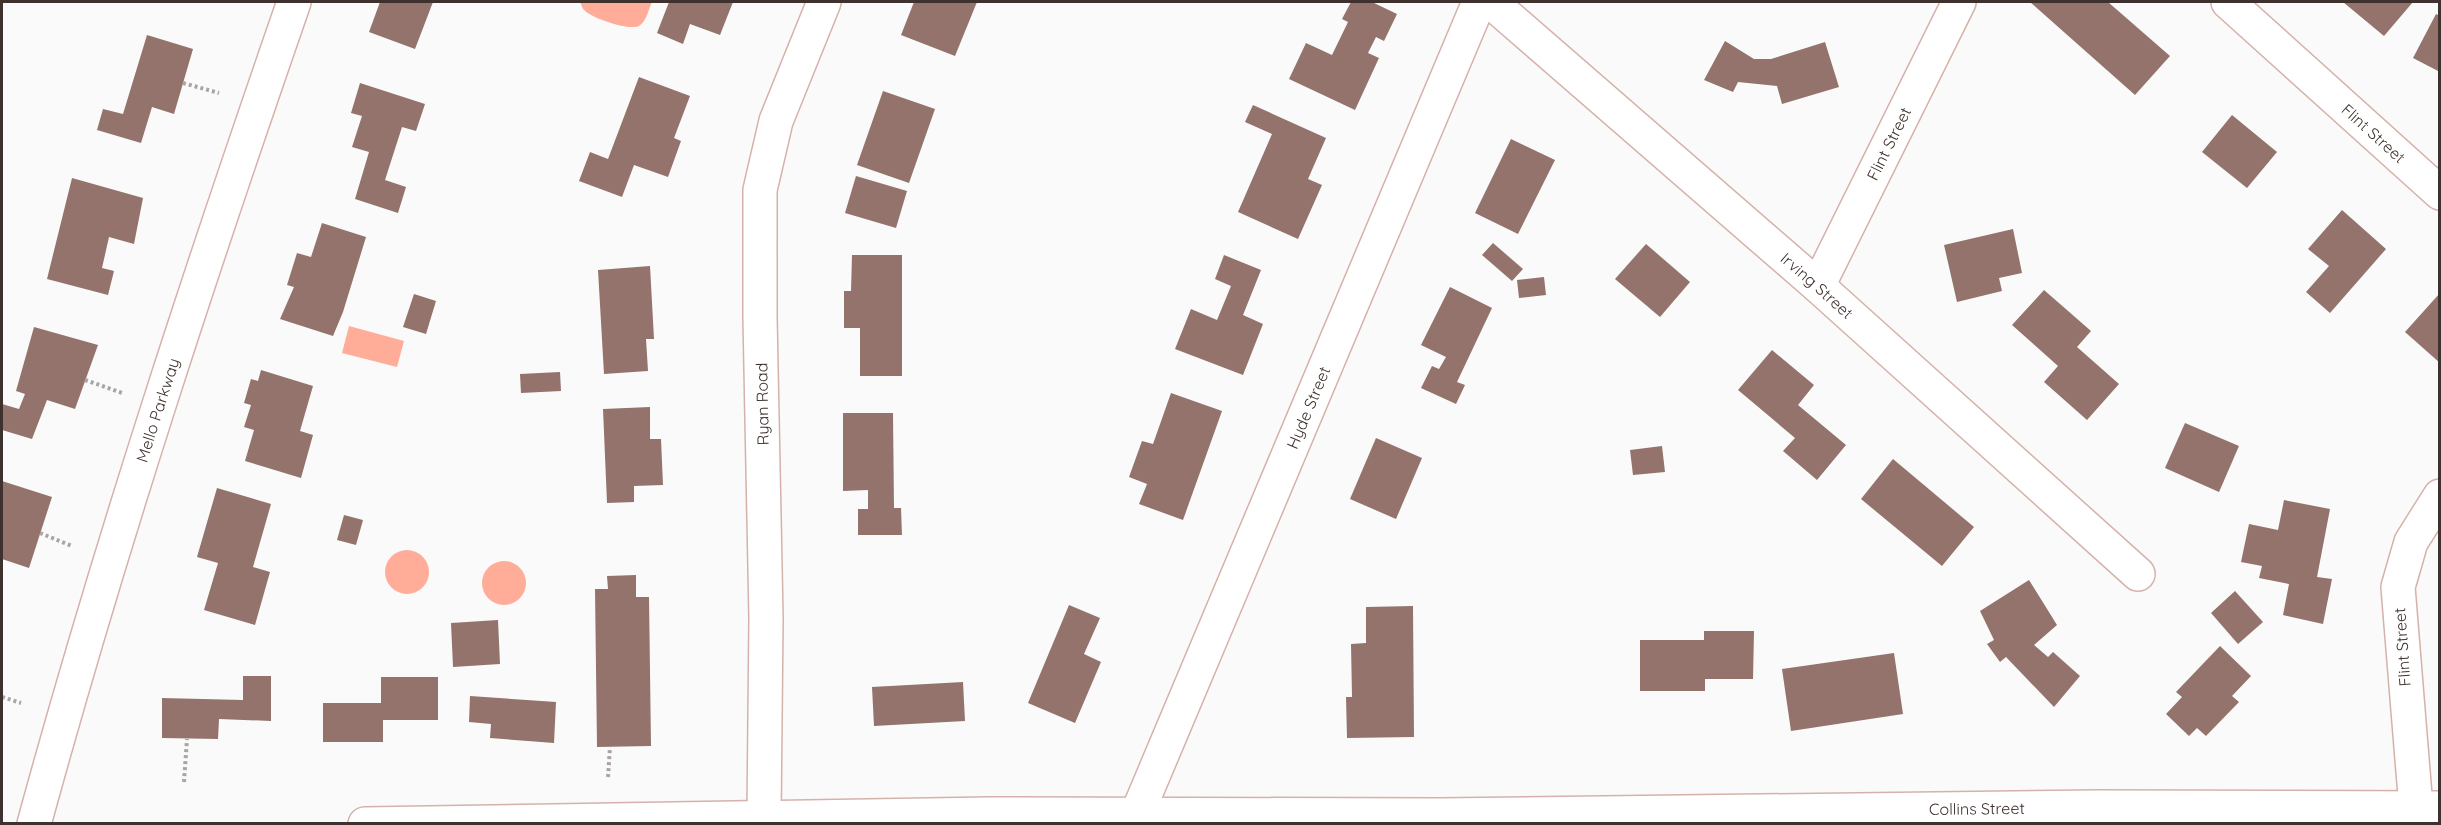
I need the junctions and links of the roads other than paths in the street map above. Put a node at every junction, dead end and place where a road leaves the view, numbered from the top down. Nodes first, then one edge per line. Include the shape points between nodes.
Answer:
1 (294, 2) edge
2 (824, 2) edge
3 (1479, 2) edge
4 (1491, 2) edge
5 (1959, 2) edge
6 (2228, 2) edge
7 (2439, 193) edge
8 (1818, 286) junction
9 (2439, 496) edge
10 (2138, 574) dead end
11 (2428, 808) edge
12 (1137, 814) junction
13 (764, 817) junction
14 (34, 824) edge
15 (364, 824) edge

1 - 14 street, Mello Parkway via 142,456 76,670
2 - 13 street, Ryan Road via 776,121 760,190 766,618
3 - 12 street, Hyde Street
4 - 8 street, Irving Street
5 - 8 street, Flint Street
6 - 7 street, Flint Street
8 - 10 street, Irving Street
9 - 11 street, Flint Street via 2411,542 2398,587
11 - 12 street, Collins Street
12 - 13 street, Collins Street
13 - 15 street, Collins Street

